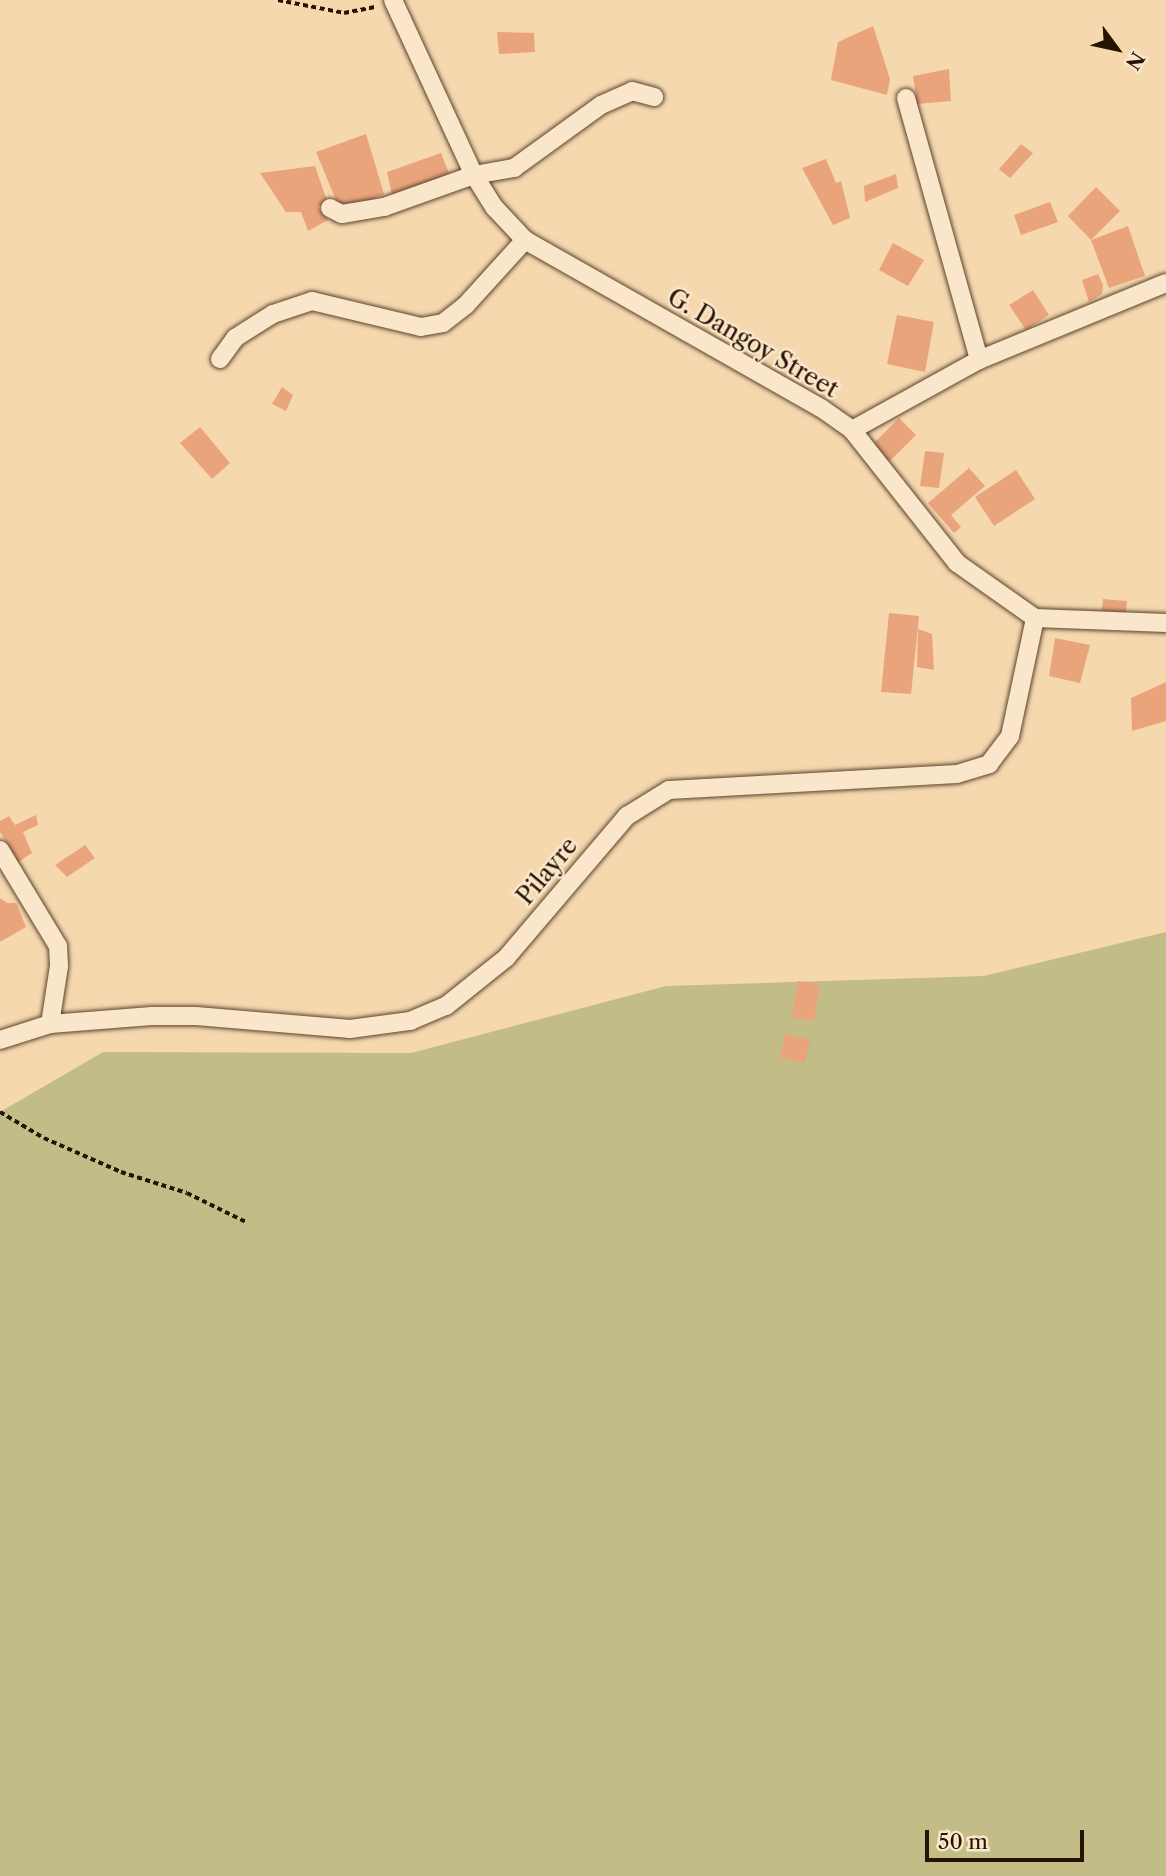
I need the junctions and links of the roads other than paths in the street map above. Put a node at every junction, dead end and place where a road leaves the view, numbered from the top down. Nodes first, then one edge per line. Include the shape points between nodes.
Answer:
1 (394, 2) edge
2 (654, 97) dead end
3 (906, 98) dead end
4 (474, 174) junction
5 (330, 208) dead end
6 (525, 240) junction
7 (1166, 283) edge
8 (220, 359) dead end
9 (979, 360) junction
10 (852, 430) junction
11 (1035, 618) junction
12 (1166, 624) edge
13 (0, 850) edge
14 (50, 1024) junction
15 (0, 1040) edge

1 - 4 street, G. Dangoy Street
2 - 4 street via 632,92 619,96 514,168
3 - 9 street
4 - 5 street via 384,207 342,214
4 - 6 street, G. Dangoy Street via 494,207
6 - 8 street via 466,305 443,323 421,327 312,301 274,314 235,338
6 - 10 street, G. Dangoy Street
7 - 9 street
9 - 10 street
10 - 11 street, G. Dangoy Street via 957,563
11 - 12 street
11 - 14 street, Pilayre via 1010,736 989,764 957,774 668,790 627,817 506,958 446,1006 410,1021 350,1029 196,1016
13 - 14 street via 58,946
14 - 15 street, Pilayre

